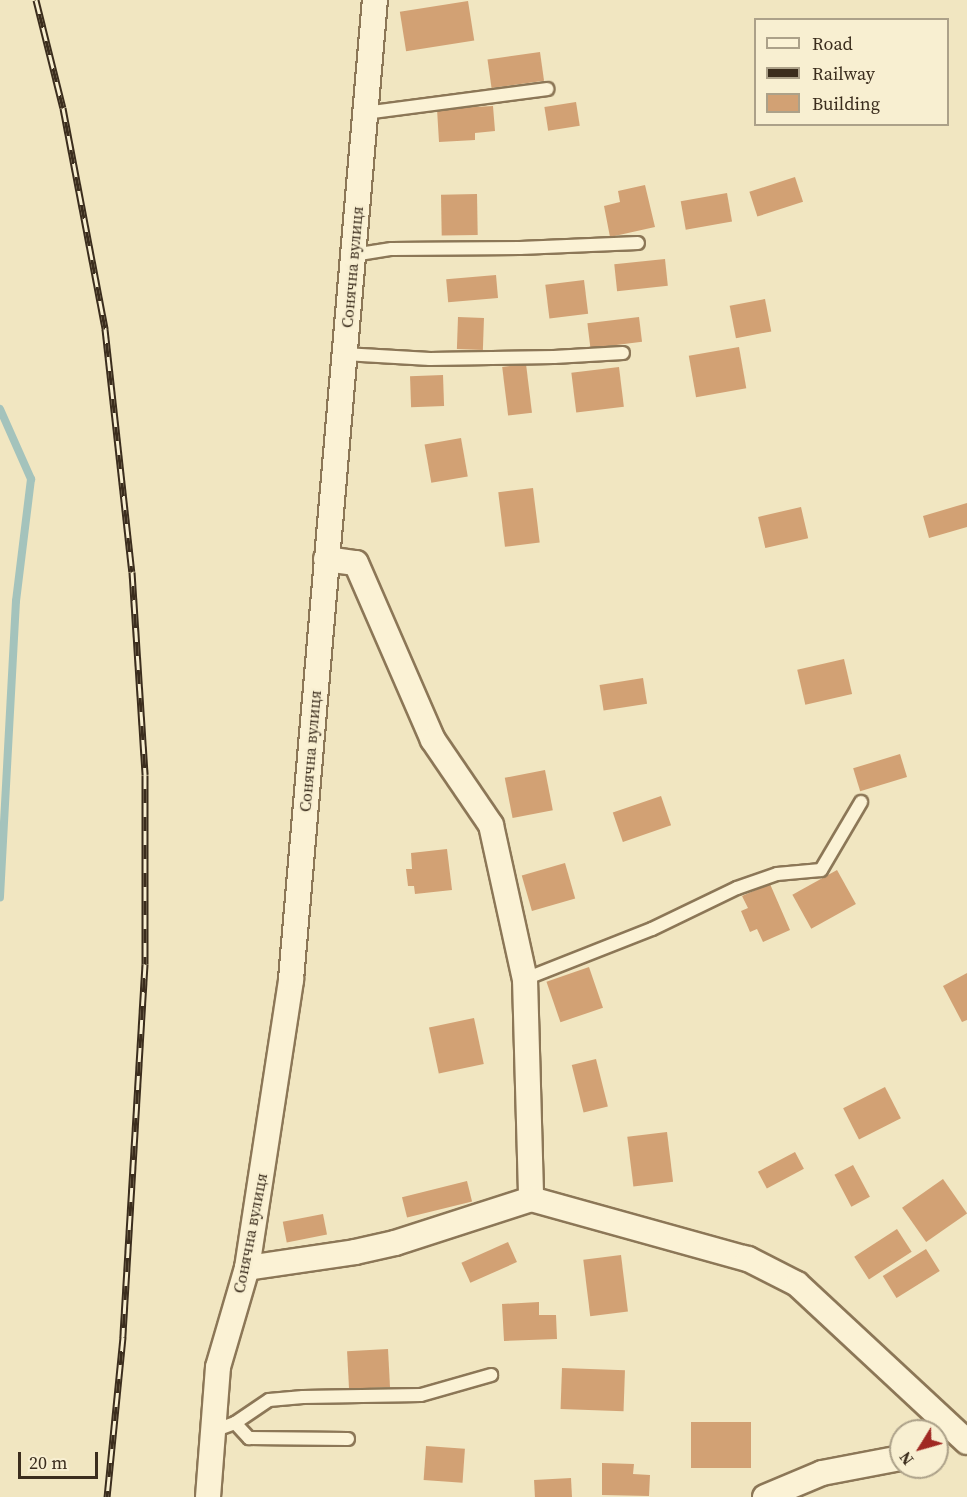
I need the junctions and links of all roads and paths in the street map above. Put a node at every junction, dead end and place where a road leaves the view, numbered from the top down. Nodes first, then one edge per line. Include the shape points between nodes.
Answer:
1 (375, 0) edge
2 (547, 89) dead end
3 (365, 113) junction
4 (638, 243) dead end
5 (353, 255) junction
6 (623, 352) dead end
7 (344, 354) junction
8 (326, 560) junction
9 (861, 801) dead end
10 (525, 979) junction
11 (531, 1199) junction
12 (247, 1268) junction
13 (491, 1375) dead end
14 (224, 1427) junction
15 (952, 1436) edge
16 (348, 1439) dead end
17 (889, 1460) edge
18 (208, 1497) edge
19 (765, 1497) edge

1 - 3 street, Сонячна вулиця
2 - 3 lane
3 - 5 street, Сонячна вулиця
4 - 5 lane via 392,249
5 - 7 street, Сонячна вулиця
6 - 7 lane via 430,359
7 - 8 street, Сонячна вулиця
8 - 10 street via 356,563 433,740 491,825
8 - 12 street, Сонячна вулиця via 291,979
9 - 10 lane via 821,870 777,874 737,888 652,929
10 - 11 street
11 - 12 street via 395,1243
11 - 15 street via 748,1259 797,1284
12 - 14 street, Сонячна вулиця via 218,1367
13 - 14 lane via 421,1395 269,1400
14 - 16 lane via 249,1438
14 - 18 street, Сонячна вулиця
17 - 19 street via 822,1473

